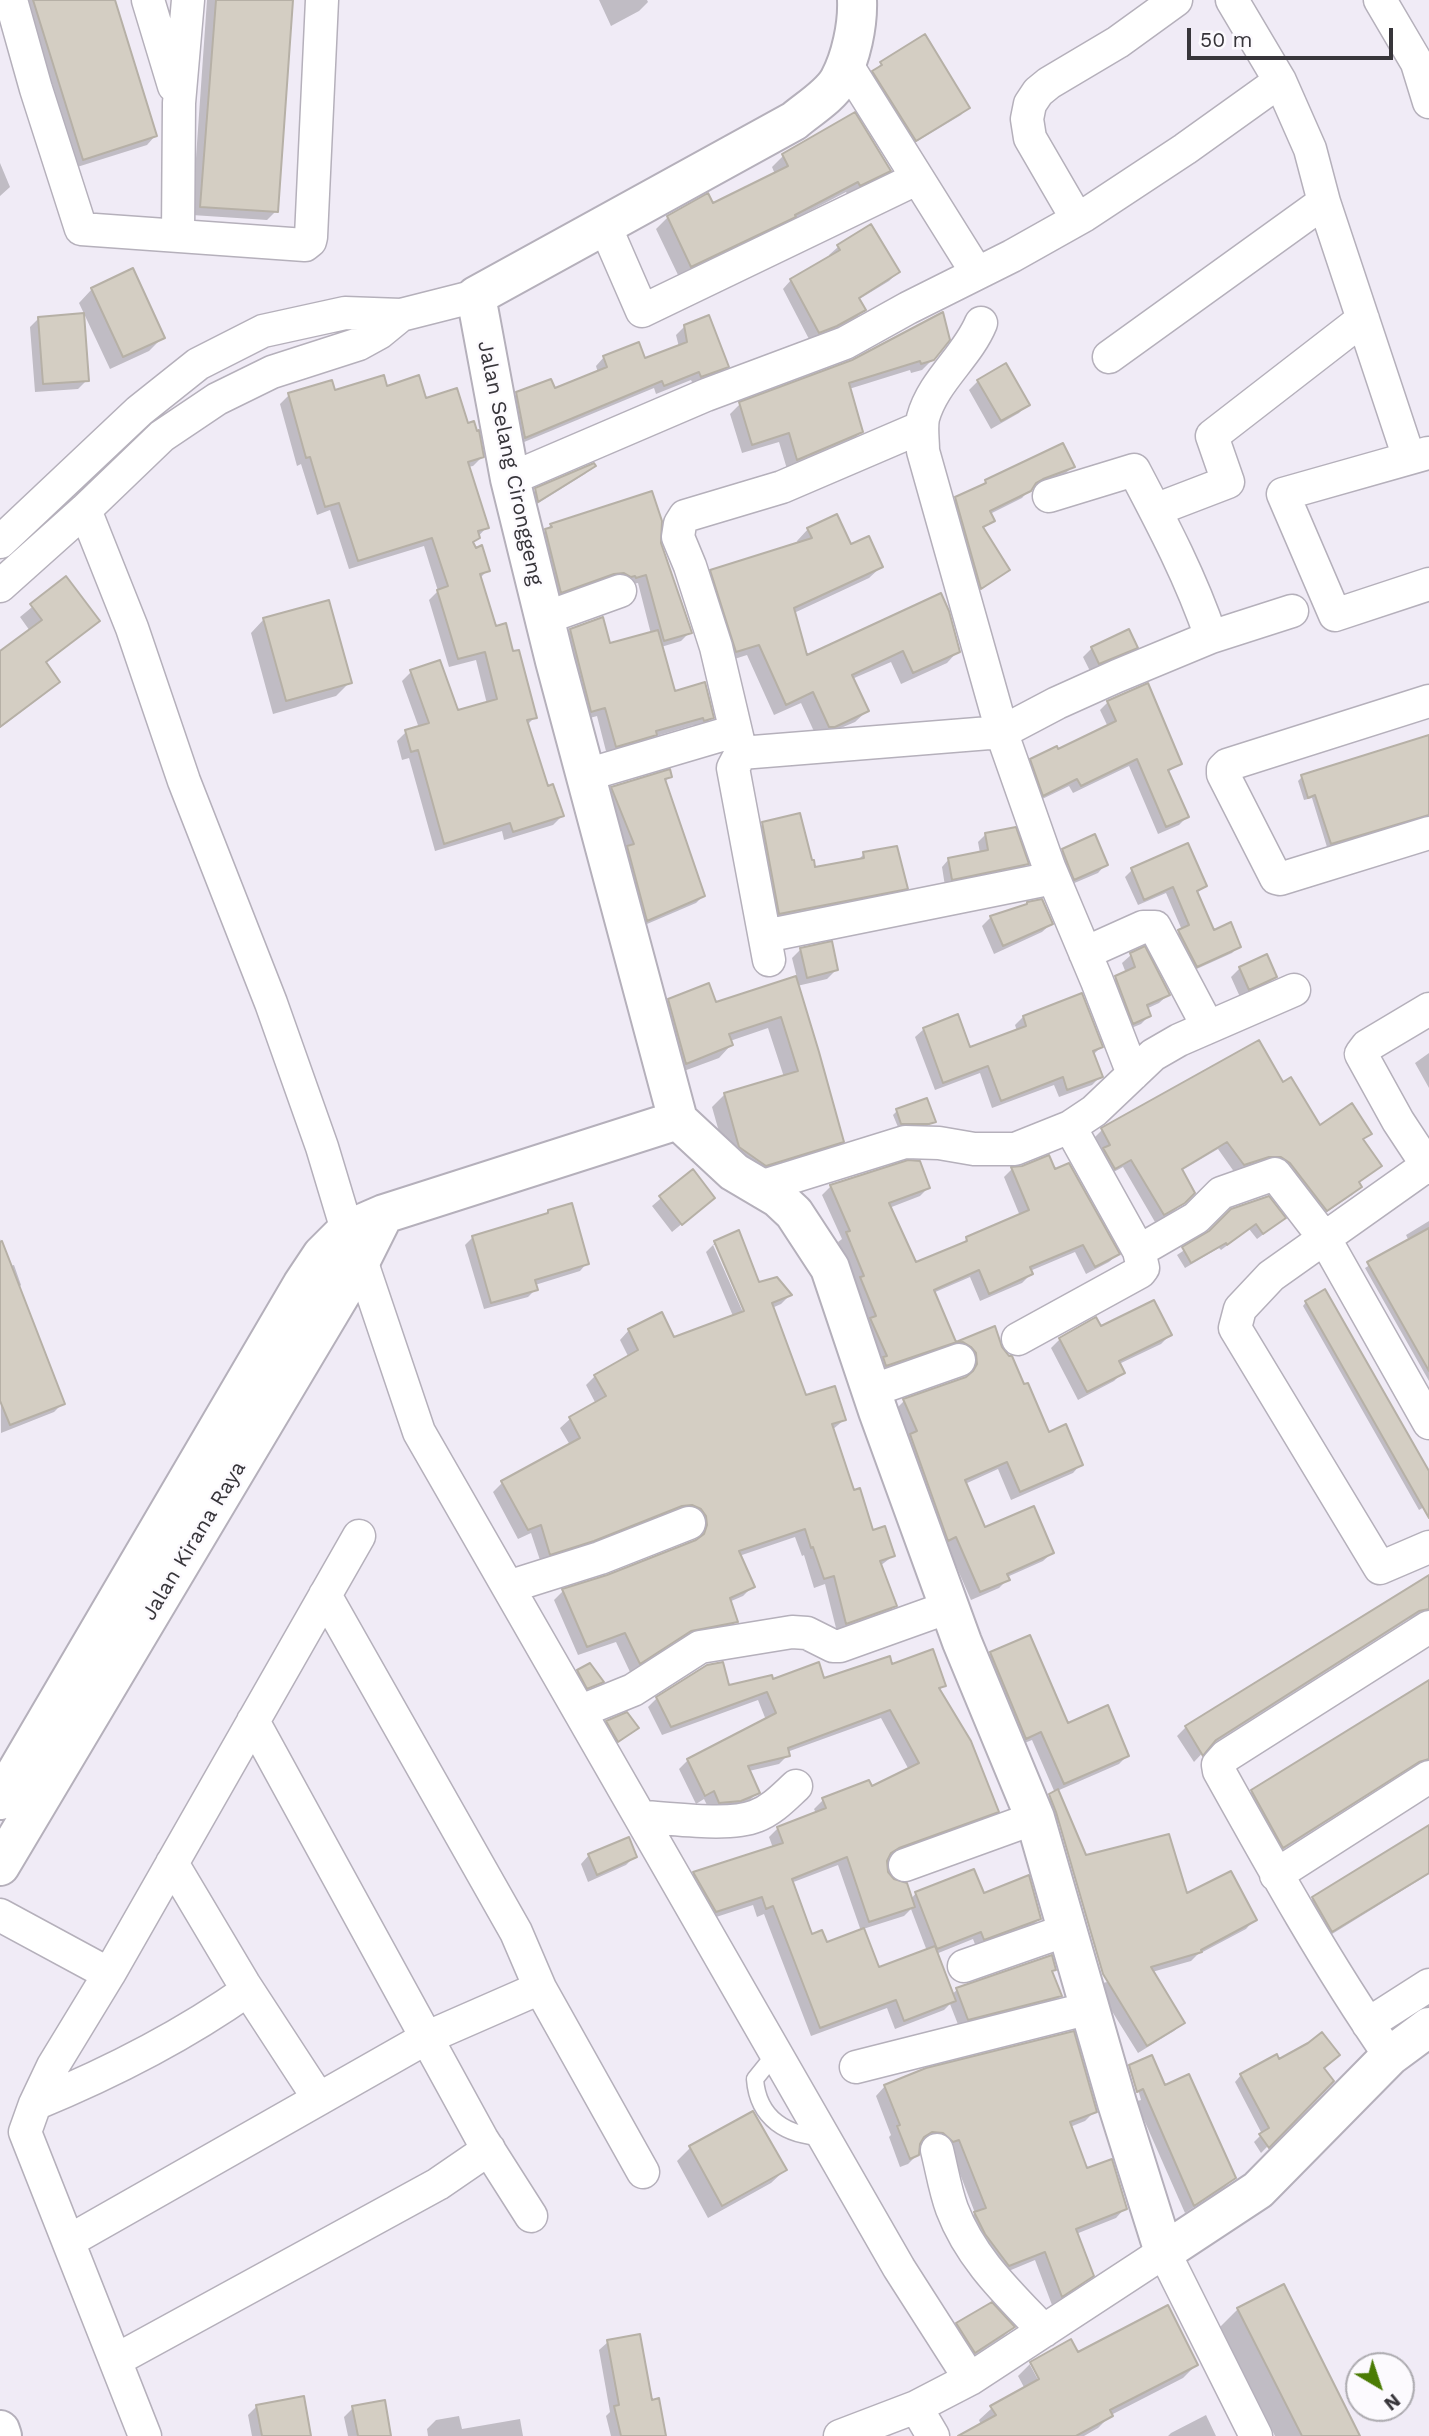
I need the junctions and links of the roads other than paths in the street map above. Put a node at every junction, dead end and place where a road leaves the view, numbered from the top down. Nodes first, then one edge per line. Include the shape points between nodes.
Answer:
1 (11, 0) edge
2 (148, 0) edge
3 (188, 0) edge
4 (322, 0) edge
5 (857, 0) edge
6 (1176, 0) edge
7 (1232, 0) edge
8 (1380, 0) edge
9 (1423, 59) edge
10 (845, 62) junction
11 (1280, 81) junction
12 (1429, 102) edge
13 (179, 103) junction
14 (916, 178) junction
15 (1324, 202) junction
16 (1077, 219) junction
17 (605, 226) junction
18 (178, 235) junction
19 (977, 273) junction
20 (475, 296) junction
21 (401, 315) junction
22 (1363, 319) junction
23 (981, 323) dead end
24 (1109, 357) dead end
25 (145, 406) junction
26 (922, 427) junction
27 (162, 436) junction
28 (1419, 455) edge
29 (510, 479) junction
30 (1049, 496) dead end
31 (85, 510) junction
32 (1155, 510) junction
33 (4, 535) edge
34 (32, 558) junction
35 (1429, 584) edge
36 (0, 586) edge
37 (620, 592) dead end
38 (1292, 611) dead end
39 (544, 618) junction
40 (1211, 636) junction
41 (1429, 701) edge
42 (1002, 732) junction
43 (738, 742) junction
44 (586, 775) junction
45 (1429, 833) edge
46 (1053, 878) junction
47 (1085, 953) junction
48 (1294, 990) dead end
49 (1429, 1009) edge
50 (1208, 1027) junction
51 (1133, 1074) junction
52 (678, 1120) junction
53 (1070, 1127) junction
54 (1428, 1166) edge
55 (760, 1186) junction
56 (1325, 1239) junction
57 (354, 1245) junction
58 (1139, 1251) junction
59 (1018, 1339) dead end
60 (958, 1360) dead end
61 (871, 1391) junction
62 (1429, 1423) edge
63 (689, 1523) dead end
64 (359, 1535) dead end
65 (1429, 1547) edge
66 (508, 1587) junction
67 (325, 1595) junction
68 (949, 1607) junction
69 (1429, 1628) edge
70 (581, 1711) junction
71 (253, 1721) junction
72 (1429, 1777) edge
73 (796, 1786) dead end
74 (0, 1800) edge
75 (641, 1817) junction
76 (1035, 1818) junction
77 (172, 1863) junction
78 (905, 1865) dead end
79 (0, 1867) edge
80 (1276, 1875) junction
81 (0, 1915) edge
82 (1067, 1930) junction
83 (964, 1966) dead end
84 (108, 1973) junction
85 (1429, 1985) edge
86 (540, 1988) junction
87 (248, 1990) junction
88 (1090, 2008) junction
89 (1368, 2024) junction
90 (1429, 2027) edge
91 (428, 2037) junction
92 (1390, 2056) junction
93 (856, 2067) dead end
94 (319, 2099) junction
95 (35, 2104) junction
96 (489, 2149) junction
97 (937, 2150) dead end
98 (643, 2172) dead end
99 (531, 2216) dead end
100 (69, 2241) junction
101 (1164, 2252) junction
102 (1044, 2331) junction
103 (116, 2360) junction
104 (970, 2379) junction
105 (916, 2407) junction
106 (0, 2430) edge
107 (2, 2436) edge
108 (145, 2436) edge
109 (841, 2436) edge
110 (933, 2436) edge
111 (1256, 2436) edge

1 - 18 street via 81,229
2 - 13 street
3 - 13 street
4 - 18 street via 310,241 305,245
5 - 10 street
6 - 16 street via 1049,83 1030,104 1030,138
7 - 11 street
8 - 9 street
9 - 12 street
10 - 14 street
10 - 17 street via 838,82 794,121
11 - 15 street via 1310,149
11 - 16 street
13 - 18 street
14 - 17 street via 642,311
14 - 19 street
15 - 22 street
15 - 24 street
16 - 19 street
17 - 20 street
19 - 29 street via 845,343 706,395
20 - 21 street
20 - 29 street, Jalan Selang Cironggeng
21 - 25 street via 345,313 263,331 198,364
21 - 27 street via 359,344 272,372 239,388
22 - 28 street
22 - 32 street via 1212,436 1228,482
23 - 26 street via 928,405
25 - 27 street
25 - 33 street
26 - 42 street via 932,488
26 - 43 street via 782,487 685,516 680,524 678,537 716,647
27 - 31 street
28 - 35 street via 1283,494 1335,615
29 - 39 street, Jalan Selang Cironggeng
30 - 32 street via 1134,470
31 - 34 street
31 - 57 street via 271,1003
32 - 40 street
33 - 34 street
34 - 36 street
37 - 39 street
38 - 40 street
39 - 44 street, Jalan Selang Cironggeng
40 - 42 street
41 - 45 street via 1223,769 1276,878
42 - 43 street
42 - 46 street
43 - 44 street
43 - 46 street via 733,768 767,948
44 - 52 street, Jalan Selang Cironggeng
46 - 47 street
47 - 50 street via 1143,926 1155,927
47 - 51 street
48 - 50 street
49 - 54 street via 1361,1054
50 - 51 street via 1153,1055
51 - 53 street
52 - 55 street via 734,1172
52 - 57 street, Jalan Kirana Raya via 384,1214
53 - 55 street via 1015,1149 905,1142
53 - 58 street
54 - 56 street
55 - 61 street via 794,1213 830,1268
56 - 58 street via 1275,1174 1221,1193 1195,1218
56 - 62 street
56 - 65 street via 1271,1276 1240,1309 1235,1328 1380,1568
57 - 66 street via 419,1432
57 - 74 street, Jalan Kirana Raya via 322,1255 302,1285
57 - 79 street, Jalan Kirana Raya
58 - 59 street via 1144,1263 1140,1272
60 - 61 street
61 - 68 street
63 - 66 street
64 - 67 street
66 - 70 street
67 - 71 street
67 - 86 street via 516,1932
68 - 70 street via 840,1646 792,1632 700,1647 633,1690
68 - 76 street
69 - 80 street via 1218,1765
70 - 75 street
71 - 77 street
71 - 91 street
72 - 80 street
73 - 75 street via 766,1811 738,1822
75 - 104 street via 899,2268
76 - 78 street
76 - 82 street
77 - 84 street
77 - 87 street
80 - 89 street
81 - 84 street
82 - 83 street
82 - 88 street
84 - 95 street
85 - 89 street
86 - 91 street
86 - 98 street
87 - 94 street
87 - 95 street via 78,2087
88 - 93 street
88 - 101 street
89 - 92 street
90 - 92 street
91 - 94 street
91 - 96 street
92 - 101 street via 1258,2190
94 - 100 street
95 - 100 street via 25,2127 27,2140
96 - 99 street
96 - 103 street via 438,2183
97 - 102 street via 951,2207 964,2236 993,2278
100 - 103 street
101 - 102 street
101 - 111 street
102 - 104 street
103 - 108 street
104 - 105 street
105 - 109 street
105 - 110 street
106 - 107 street

